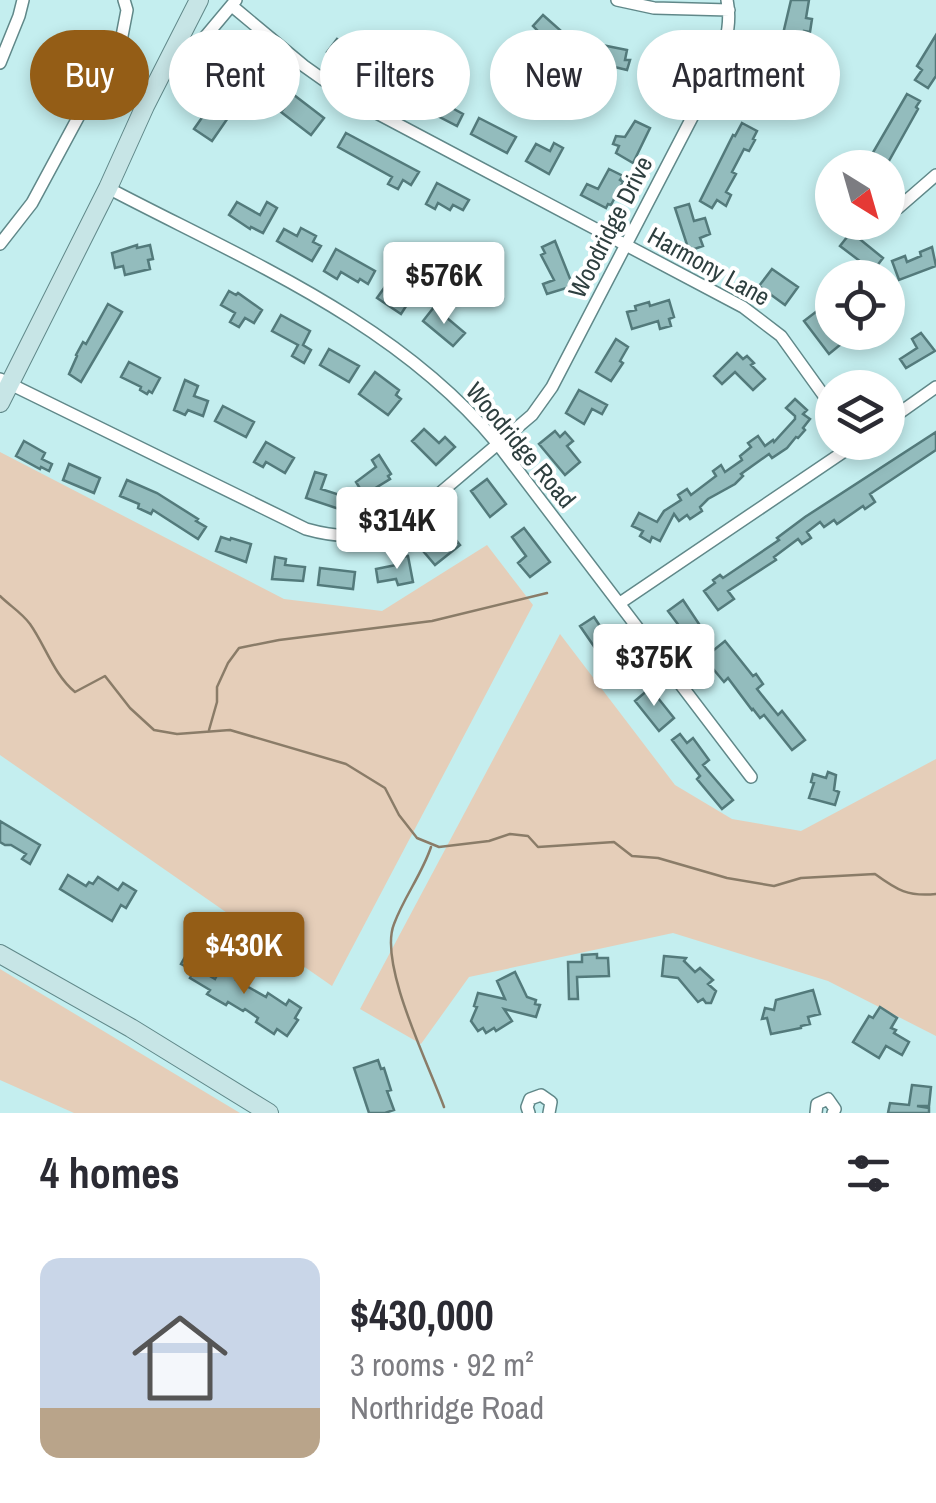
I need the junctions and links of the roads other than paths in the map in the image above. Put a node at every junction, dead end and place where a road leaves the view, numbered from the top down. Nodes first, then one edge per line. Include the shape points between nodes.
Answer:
1 (23, 0) edge
2 (124, 0) edge
3 (199, 0) edge
4 (617, 0) edge
5 (234, 3) edge
6 (728, 5) edge
7 (211, 30) edge
8 (0, 62) edge
9 (936, 175) edge
10 (108, 188) junction
11 (905, 202) edge
12 (0, 244) edge
13 (626, 246) junction
14 (5, 381) edge
15 (815, 383) edge
16 (936, 387) edge
17 (0, 403) edge
18 (905, 410) edge
19 (497, 443) junction
20 (833, 460) edge
21 (620, 603) junction
22 (751, 777) dead end
23 (0, 954) edge
24 (552, 1112) edge
25 (269, 1113) edge
26 (529, 1113) edge
27 (816, 1113) edge
28 (833, 1113) edge

1 - 8 street
2 - 12 street via 122,36 32,203
3 - 10 main road
4 - 6 street via 654,8
5 - 7 street
5 - 13 street, Harmony Lane via 352,100
6 - 13 street, Woodridge Drive via 720,61
9 - 11 street
10 - 14 main road
10 - 19 street, Woodridge Road via 371,330 453,396
13 - 15 street, Harmony Lane via 763,320
13 - 19 street, Woodridge Drive via 546,396
14 - 17 main road
14 - 19 street, Woodridge Drive via 283,519 330,535 366,535 400,523
16 - 18 street
19 - 21 street, Woodridge Road
20 - 21 street
21 - 22 street, Woodridge Road
23 - 25 main road
24 - 26 street via 548,1098 537,1094 528,1102
27 - 28 street via 817,1104 828,1099

